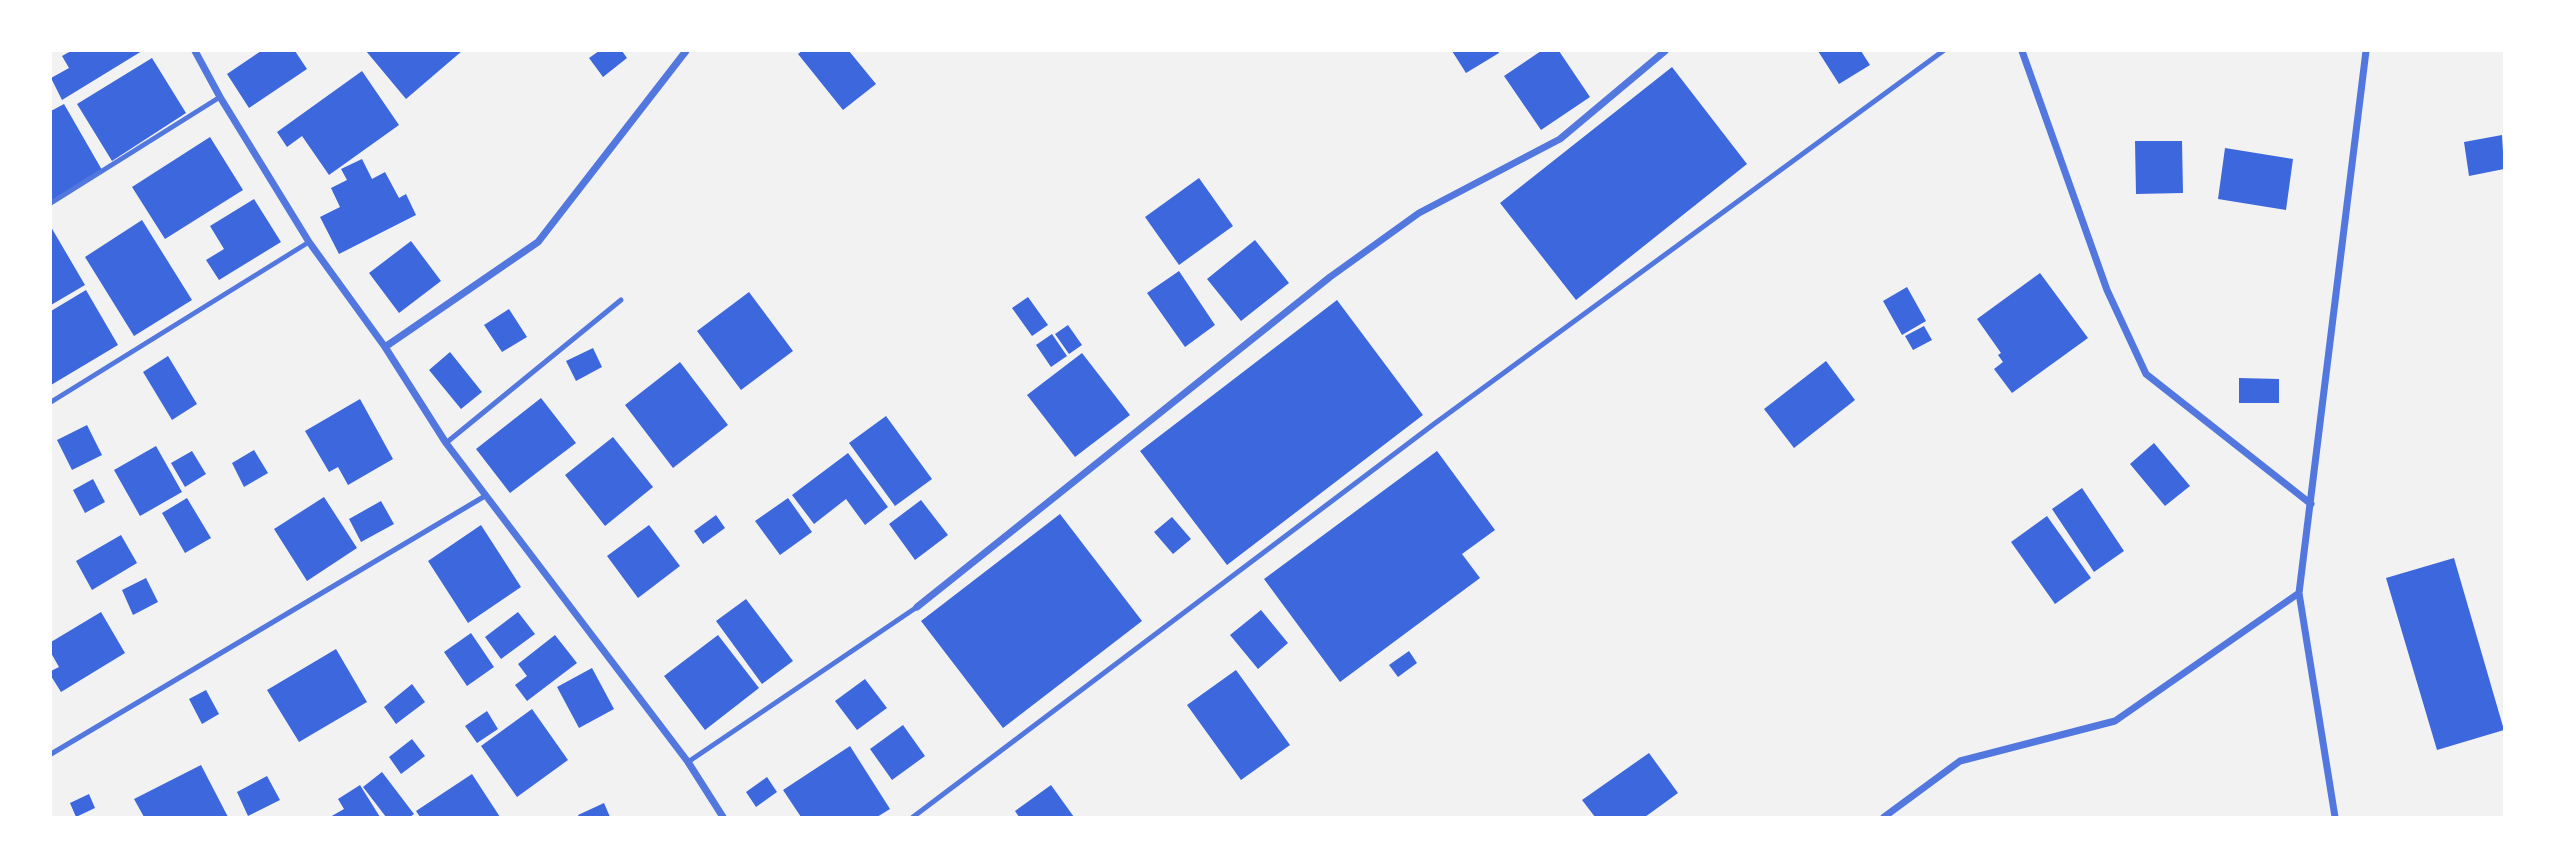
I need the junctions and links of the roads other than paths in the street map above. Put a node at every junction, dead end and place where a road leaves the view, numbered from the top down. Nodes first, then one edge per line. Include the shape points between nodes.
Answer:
1 (195, 51) edge
2 (686, 51) edge
3 (1665, 51) edge
4 (1942, 51) edge
5 (2022, 51) edge
6 (2367, 51) edge
7 (220, 97) junction
8 (51, 203) edge
9 (309, 242) junction
10 (621, 300) dead end
11 (385, 347) junction
12 (51, 402) edge
13 (446, 443) junction
14 (485, 496) junction
15 (2311, 504) junction
16 (2299, 593) junction
17 (918, 607) joint
18 (51, 754) edge
19 (688, 762) junction
20 (723, 817) edge
21 (914, 817) edge
22 (1884, 817) edge
23 (2335, 817) edge

1 - 7 street
2 - 11 street via 538,242
3 - 17 street via 1560,139 1419,213 1330,276
4 - 21 lane via 1445,416
5 - 15 street via 2107,290 2146,374
6 - 15 street
7 - 8 lane
7 - 9 street
9 - 11 street
9 - 12 lane
10 - 13 lane
11 - 13 street
13 - 14 street
14 - 18 lane
14 - 19 street
15 - 16 street
16 - 22 street via 2115,721 1960,761
16 - 23 street
17 - 19 lane
19 - 20 street

